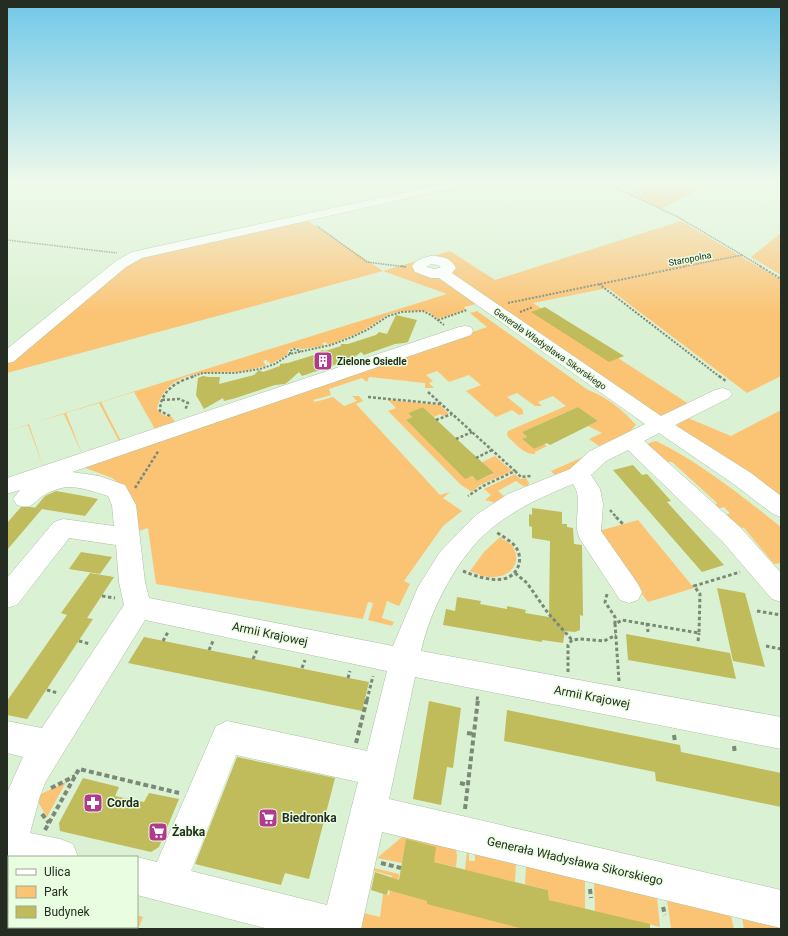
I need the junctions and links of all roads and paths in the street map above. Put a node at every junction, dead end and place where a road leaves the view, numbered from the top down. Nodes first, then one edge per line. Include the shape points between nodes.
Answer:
1 (266, 227) edge
2 (317, 227) edge
3 (694, 227) edge
4 (7, 240) edge
5 (137, 255) junction
6 (742, 255) junction
7 (420, 269) joint
8 (781, 279) edge
9 (599, 284) junction
10 (489, 306) junction
11 (467, 310) dead end
12 (437, 320) junction
13 (460, 333) joint
14 (301, 351) junction
15 (290, 354) junction
16 (7, 358) edge
17 (428, 392) dead end
18 (722, 394) joint
19 (368, 397) dead end
20 (162, 400) junction
21 (441, 404) junction
22 (452, 414) junction
23 (436, 420) dead end
24 (659, 424) junction
25 (173, 425) junction
26 (472, 432) junction
27 (456, 439) dead end
28 (630, 440) junction
29 (492, 450) junction
30 (476, 458) dead end
31 (578, 474) junction
32 (16, 493) edge
33 (468, 496) dead end
34 (124, 505) junction
35 (781, 508) edge
36 (609, 509) dead end
37 (622, 524) dead end
38 (490, 528) dead end
39 (128, 537) junction
40 (461, 570) dead end
41 (744, 571) dead end
42 (515, 573) junction
43 (781, 591) edge
44 (629, 592) dead end
45 (102, 596) dead end
46 (7, 597) edge
47 (127, 603) junction
48 (757, 611) dead end
49 (781, 614) edge
50 (647, 623) junction
51 (648, 632) dead end
52 (699, 633) junction
53 (616, 635) junction
54 (572, 640) junction
55 (698, 640) dead end
56 (766, 646) dead end
57 (781, 648) edge
58 (389, 664) junction
59 (568, 673) dead end
60 (478, 693) dead end
61 (621, 703) junction
62 (467, 733) dead end
63 (781, 733) edge
64 (474, 734) junction
65 (7, 736) edge
66 (49, 746) junction
67 (365, 767) junction
68 (460, 783) dead end
69 (468, 785) junction
70 (186, 795) dead end
71 (370, 812) junction
72 (462, 834) junction
73 (27, 854) edge
74 (382, 864) dead end
75 (401, 868) dead end
76 (152, 880) edge
77 (781, 909) edge
78 (341, 928) edge

1 - 5 street
2 - 7 path via 368,262
3 - 6 path, Staropolna
4 - 5 path
5 - 16 street via 121,264
6 - 8 path
6 - 9 path, Staropolna
7 - 10 street, Generała Władysława Sikorskiego via 431,274 442,273
9 - 10 path, Staropolna
9 - 18 path via 735,388
10 - 24 street, Generała Władysława Sikorskiego
11 - 12 path
12 - 13 path
12 - 14 path via 423,311 403,312 390,315 362,334 345,341
13 - 25 street
14 - 15 path
14 - 15 path via 294,349
15 - 20 path via 275,364 260,369 235,373 203,373 180,380 169,389
17 - 21 path
18 - 24 street
19 - 21 path
20 - 25 path via 160,411 169,416
20 - 25 path via 176,397 188,402 187,408
21 - 22 path
22 - 23 path
22 - 26 path
24 - 28 street
24 - 35 street, Generała Władysława Sikorskiego via 743,479
25 - 32 street
25 - 34 path via 168,437
26 - 27 path
26 - 29 path
28 - 31 street via 598,456
28 - 43 street via 731,534
29 - 30 path
29 - 33 path via 515,471
31 - 44 street via 589,488 589,532
31 - 58 street via 516,500 484,522 463,542 449,559 428,595 409,640
32 - 34 street via 66,479 99,484 116,491
34 - 39 street
36 - 37 path
38 - 42 path via 514,544 520,561
39 - 46 street via 63,528
39 - 47 street via 132,582
40 - 42 path via 481,578 495,580
41 - 52 path via 694,586 700,594
42 - 54 path via 527,583 548,613
45 - 47 path
47 - 58 street, Armii Krajowej
47 - 66 street
48 - 49 path
50 - 51 path
50 - 52 path
50 - 53 path via 622,620 615,624
52 - 55 path
53 - 54 path via 604,641
53 - 61 path
54 - 59 path via 568,645
56 - 57 path
58 - 61 street, Armii Krajowej
58 - 67 street
58 - 67 path
60 - 64 path
61 - 63 street, Armii Krajowej
62 - 64 path
64 - 69 path
65 - 66 street
66 - 73 street via 34,770 23,796
67 - 71 street
67 - 76 street via 227,737
68 - 69 path
69 - 72 path
70 - 73 path via 79,769
71 - 72 street, Generała Władysława Sikorskiego
71 - 78 street
72 - 77 street, Generała Władysława Sikorskiego
74 - 75 path
76 - 78 street

